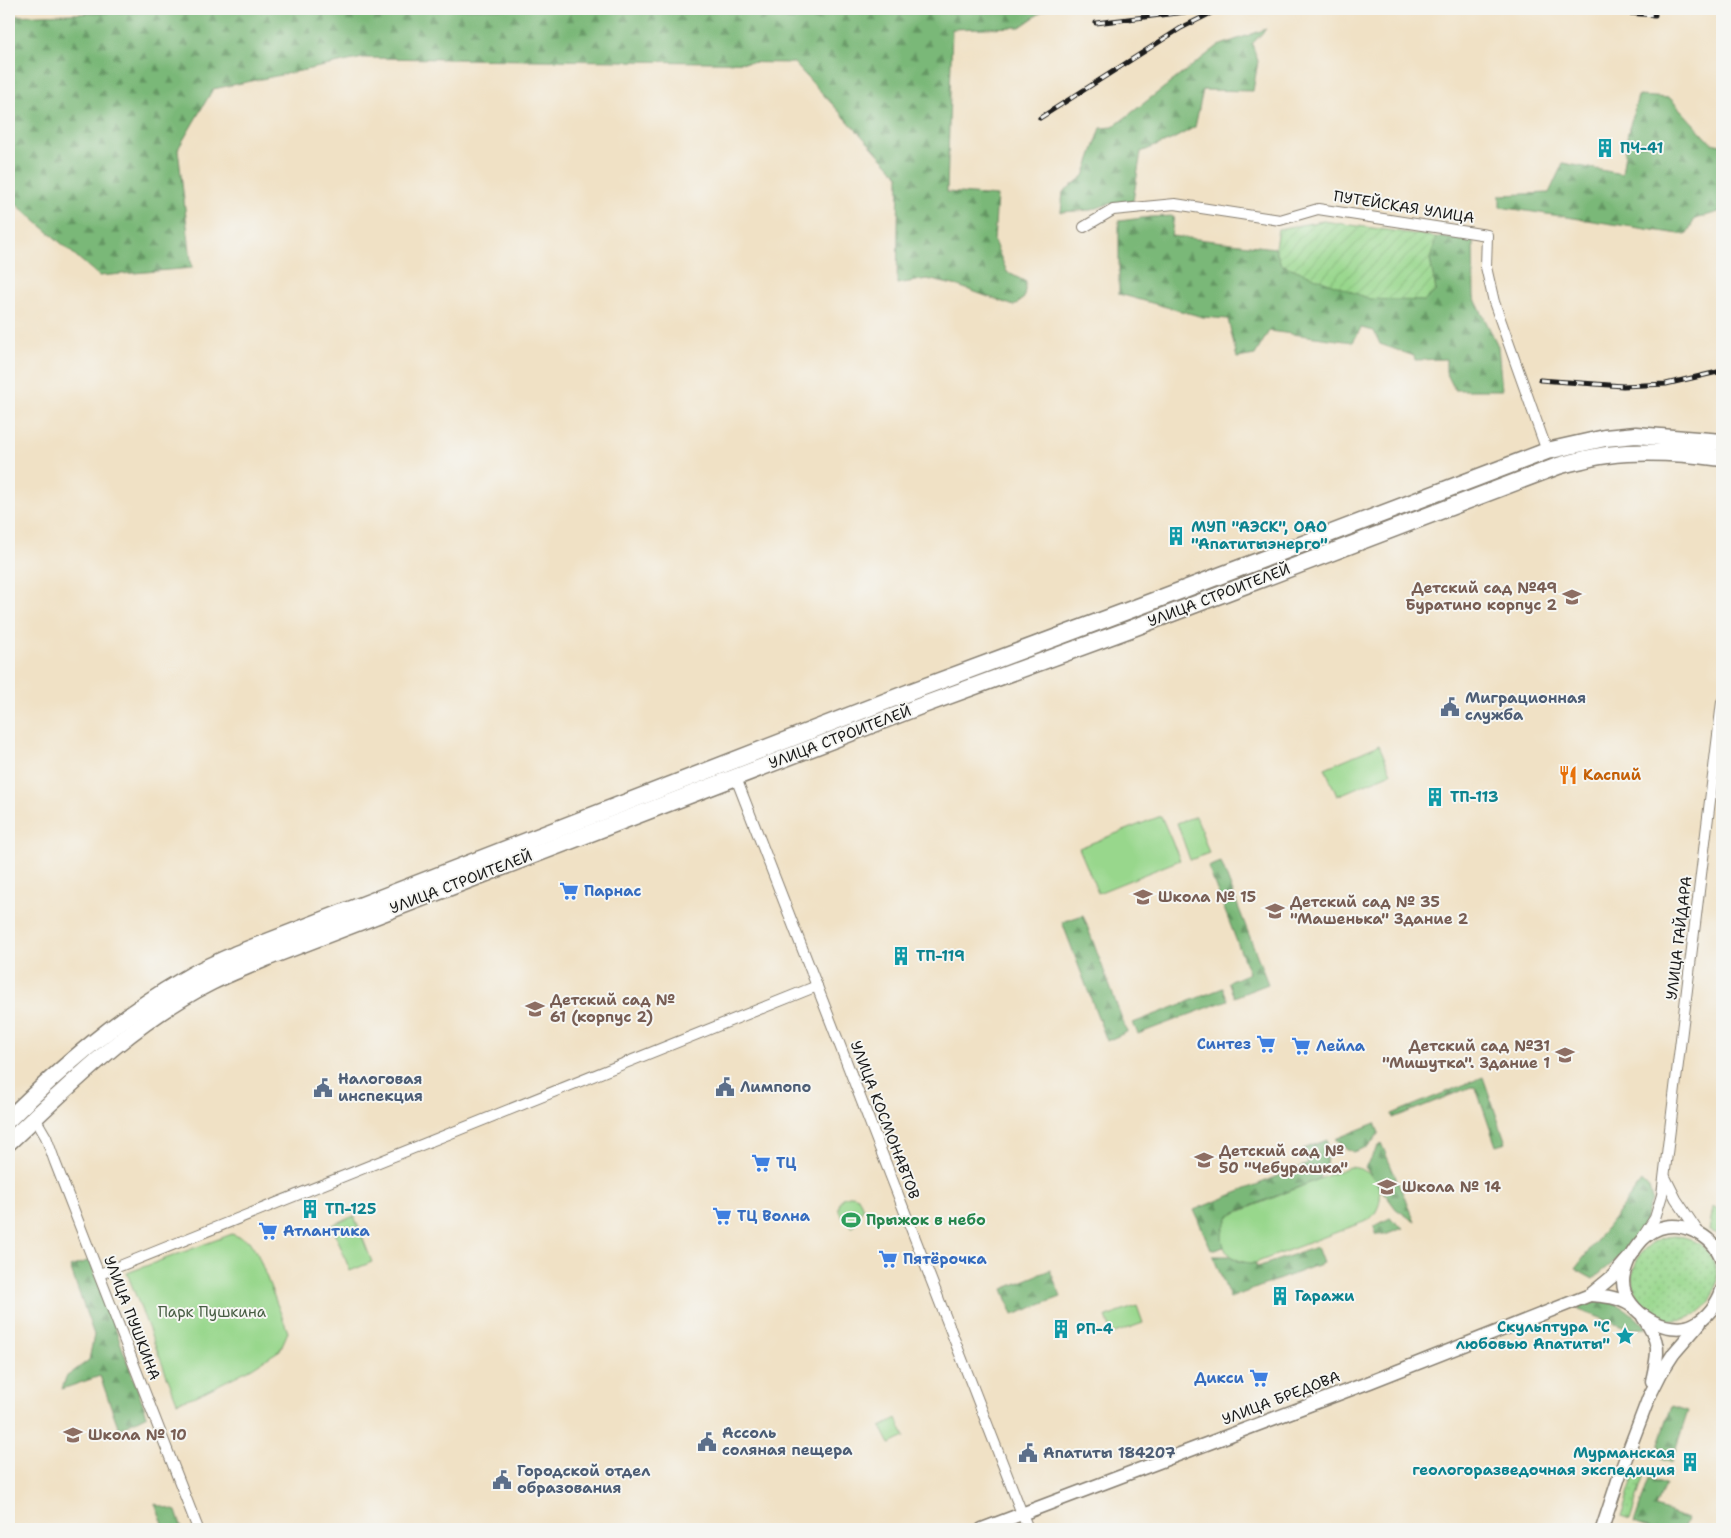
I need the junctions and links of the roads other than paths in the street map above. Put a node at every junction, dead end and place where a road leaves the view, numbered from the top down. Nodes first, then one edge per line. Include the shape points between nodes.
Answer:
1 (1084, 227) dead end
2 (1722, 442) edge
3 (1547, 451) junction
4 (1722, 458) edge
5 (1377, 517) junction
6 (1382, 533) junction
7 (1127, 611) junction
8 (1133, 628) junction
9 (1722, 702) edge
10 (729, 761) junction
11 (736, 778) junction
12 (524, 850) junction
13 (817, 986) junction
14 (24, 1104) junction
15 (9, 1118) edge
16 (35, 1118) junction
17 (9, 1142) edge
18 (1664, 1176) junction
19 (1699, 1233) junction
20 (1717, 1242) edge
21 (1635, 1250) junction
22 (1722, 1260) edge
23 (100, 1274) junction
24 (1722, 1290) edge
25 (1590, 1295) junction
26 (1722, 1296) edge
27 (1711, 1309) junction
28 (1638, 1312) junction
29 (1648, 1397) junction
30 (1023, 1514) junction
31 (198, 1529) edge
32 (982, 1529) edge
33 (1028, 1529) edge
34 (1602, 1529) edge

1 - 3 street, ПУТЕЙСКАЯ УЛИЦА via 1113,210 1175,204 1280,220 1318,209 1487,235 1486,267 1494,302
2 - 3 main road, УЛИЦА СТРОИТЕЛЕЙ via 1636,435 1605,438
3 - 5 main road, УЛИЦА СТРОИТЕЛЕЙ
4 - 6 main road, УЛИЦА СТРОИТЕЛЕЙ via 1652,452 1605,455 1558,466
5 - 6 main road
5 - 7 main road, УЛИЦА СТРОИТЕЛЕЙ
6 - 8 main road, УЛИЦА СТРОИТЕЛЕЙ
7 - 8 main road
7 - 10 main road, УЛИЦА СТРОИТЕЛЕЙ
8 - 11 main road, УЛИЦА СТРОИТЕЛЕЙ
9 - 18 street, УЛИЦА ГАЙДАРА
10 - 11 main road
10 - 12 main road, УЛИЦА СТРОИТЕЛЕЙ
11 - 12 main road, УЛИЦА СТРОИТЕЛЕЙ
11 - 13 street, УЛИЦА КОСМОНАВТОВ
12 - 14 main road, УЛИЦА СТРОИТЕЛЕЙ via 236,954 185,978 93,1042
12 - 16 main road, УЛИЦА СТРОИТЕЛЕЙ via 211,982 122,1039
13 - 23 street
13 - 30 street, УЛИЦА КОСМОНАВТОВ
14 - 15 main road, УЛИЦА СТРОИТЕЛЕЙ
14 - 16 main road
16 - 17 main road, УЛИЦА СТРОИТЕЛЕЙ
16 - 23 street, УЛИЦА ПУШКИНА via 46,1137
18 - 19 street
18 - 21 street, УЛИЦА ГАЙДАРА via 1655,1218
19 - 20 street
19 - 21 street via 1666,1226 1648,1235
20 - 22 street
21 - 25 street via 1613,1276
21 - 28 street via 1624,1272 1623,1282 1629,1300
23 - 31 street, УЛИЦА ПУШКИНА
24 - 27 street
25 - 28 street via 1623,1300
25 - 30 street, УЛИЦА БРЕДОВА
26 - 27 street
27 - 28 street via 1693,1325 1682,1328 1654,1323
27 - 29 street via 1674,1353
28 - 29 street via 1652,1330 1658,1345
29 - 34 street
30 - 32 street, УЛИЦА БРЕДОВА
30 - 33 street, УЛИЦА КОСМОНАВТОВ

